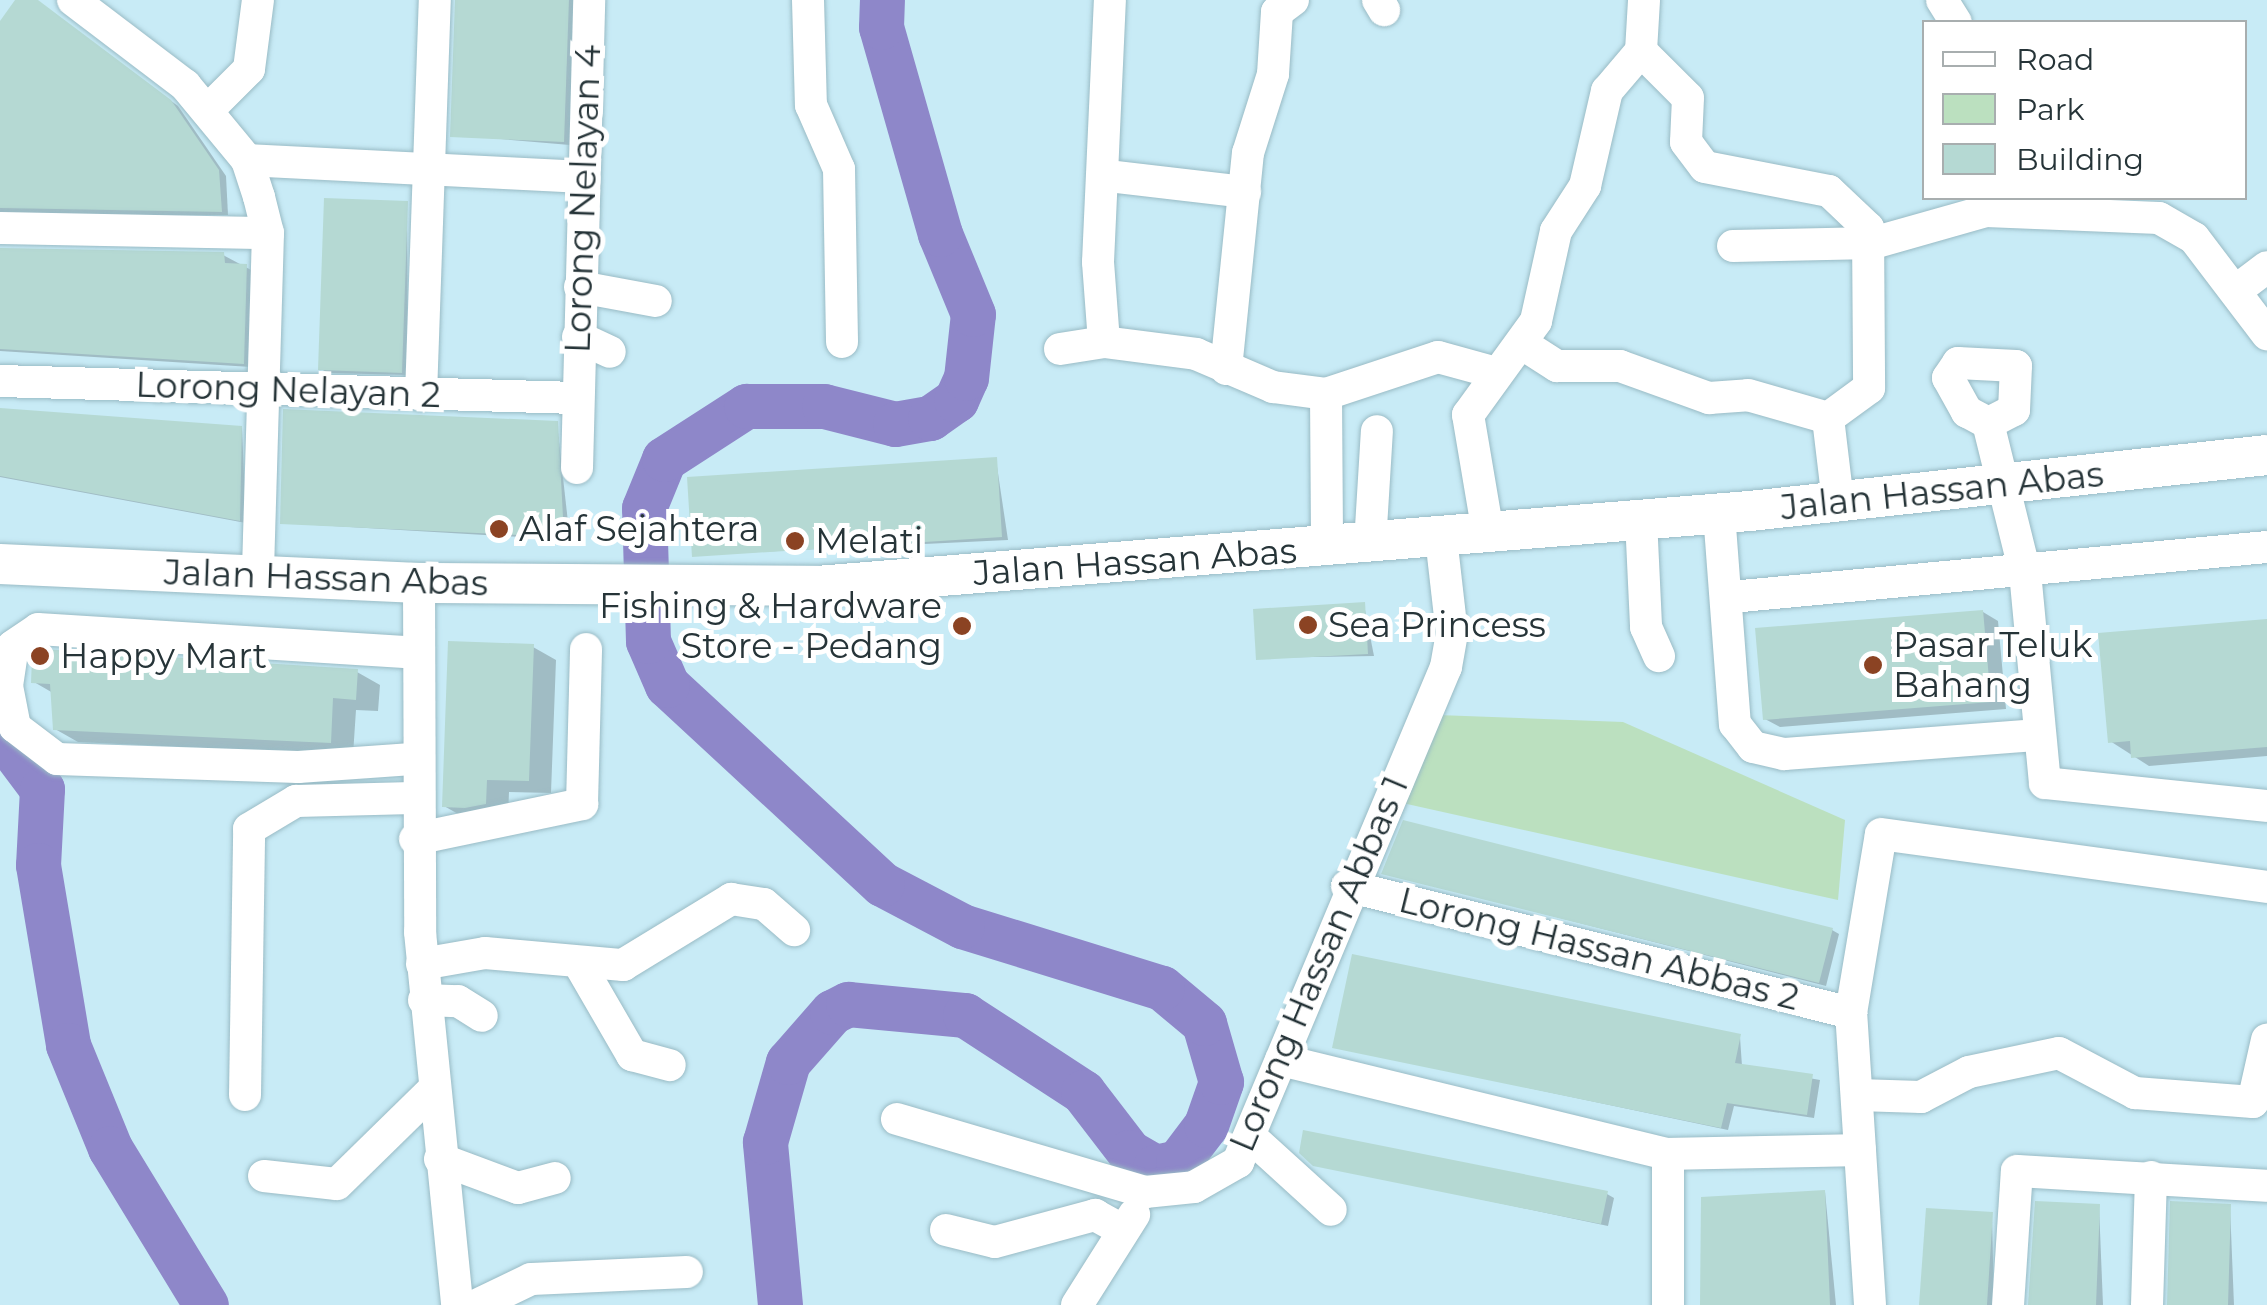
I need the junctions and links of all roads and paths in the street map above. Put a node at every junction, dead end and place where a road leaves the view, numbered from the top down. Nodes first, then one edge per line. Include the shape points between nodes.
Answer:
1 (73, 0) edge
2 (258, 0) edge
3 (435, 0) edge
4 (588, 0) edge
5 (808, 0) edge
6 (1110, 0) edge
7 (1644, 0) edge
8 (1275, 4) edge
9 (1640, 51) junction
10 (208, 110) junction
11 (247, 160) junction
12 (429, 171) junction
13 (1108, 176) junction
14 (583, 177) junction
15 (1985, 204) edge
16 (1252, 210) junction
17 (0, 228) edge
18 (268, 233) junction
19 (1873, 244) junction
20 (1733, 246) dead end
21 (2267, 266) edge
22 (580, 287) junction
23 (2238, 289) junction
24 (656, 301) dead end
25 (2267, 334) edge
26 (578, 337) junction
27 (842, 342) dead end
28 (1104, 342) junction
29 (1521, 342) junction
30 (1060, 349) dead end
31 (610, 352) dead end
32 (1226, 369) junction
33 (1496, 373) junction
34 (0, 381) edge
35 (263, 389) junction
36 (1326, 394) junction
37 (421, 395) junction
38 (576, 398) junction
39 (1828, 418) junction
40 (1988, 423) dead end
41 (1377, 432) dead end
42 (2267, 455) edge
43 (577, 468) dead end
44 (2001, 488) junction
45 (1838, 502) junction
46 (1718, 513) junction
47 (1641, 519) junction
48 (1488, 533) junction
49 (1441, 538) junction
50 (1370, 544) junction
51 (1327, 547) junction
52 (2267, 547) edge
53 (4, 565) edge
54 (2024, 572) junction
55 (258, 576) junction
56 (419, 584) junction
57 (1731, 597) junction
58 (586, 649) dead end
59 (416, 653) junction
60 (1659, 656) dead end
61 (2039, 735) junction
62 (412, 759) junction
63 (412, 798) junction
64 (2267, 806) edge
65 (416, 840) junction
66 (1347, 886) junction
67 (2267, 887) edge
68 (794, 930) dead end
69 (422, 964) junction
70 (581, 967) junction
71 (424, 1000) junction
72 (1852, 1013) junction
73 (482, 1016) dead end
74 (2267, 1040) edge
75 (1281, 1060) junction
76 (670, 1064) dead end
77 (431, 1092) junction
78 (1858, 1095) junction
79 (246, 1096) dead end
80 (898, 1119) dead end
81 (1253, 1139) junction
82 (1860, 1150) junction
83 (1668, 1154) junction
84 (440, 1160) junction
85 (264, 1176) dead end
86 (2151, 1176) junction
87 (555, 1178) dead end
88 (2267, 1186) edge
89 (1166, 1191) junction
90 (1330, 1210) dead end
91 (1118, 1228) junction
92 (946, 1230) dead end
93 (687, 1272) dead end
94 (456, 1305) edge
95 (477, 1305) edge
96 (1077, 1305) edge
97 (1668, 1305) edge
98 (1870, 1305) edge
99 (2008, 1305) edge
100 (2147, 1305) edge

1 - 10 street
2 - 10 street via 249,68
3 - 12 street
4 - 14 street, Lorong Nelayan 4
5 - 27 street via 811,105 839,169
6 - 13 street
7 - 9 street
8 - 16 street via 1273,74
9 - 19 street via 1688,98 1686,142 1705,167 1829,191 1854,208
9 - 29 street via 1608,92 1586,186 1556,231 1536,321
10 - 11 street
11 - 12 street
11 - 18 street
12 - 14 street
12 - 37 street
13 - 16 street
13 - 28 street via 1098,262
14 - 22 street, Lorong Nelayan 4
15 - 19 street
15 - 23 street via 2160,218 2194,238
16 - 32 street
17 - 18 street
18 - 35 street
19 - 20 street
19 - 39 street via 1868,388
21 - 23 street
22 - 24 street
22 - 26 street, Lorong Nelayan 4
23 - 25 street
26 - 31 street
26 - 38 street, Lorong Nelayan 4
28 - 30 street
28 - 32 street via 1196,354
29 - 33 street
29 - 39 street via 1557,366 1620,366 1709,398 1748,395
32 - 36 street
33 - 36 street via 1438,357
33 - 48 street via 1466,426
34 - 35 street, Lorong Nelayan 2
35 - 37 street, Lorong Nelayan 2
35 - 55 street
36 - 51 street
37 - 38 street, Lorong Nelayan 2
38 - 43 street, Lorong Nelayan 4
39 - 45 street
40 - 44 street
41 - 50 street
42 - 44 main road, Jalan Hassan Abas
44 - 45 main road, Jalan Hassan Abas
44 - 54 street
45 - 46 main road, Jalan Hassan Abas
46 - 47 main road, Jalan Hassan Abas
46 - 57 street
47 - 48 main road, Jalan Hassan Abas
47 - 60 street via 1646,627
48 - 49 main road, Jalan Hassan Abas
49 - 50 main road, Jalan Hassan Abas
49 - 66 street, Lorong Hassan Abbas 1 via 1452,634 1446,668
50 - 51 main road, Jalan Hassan Abas
51 - 56 main road, Jalan Hassan Abas via 664,588
52 - 54 street
53 - 55 main road, Jalan Hassan Abas
54 - 57 street
54 - 61 street
55 - 56 main road, Jalan Hassan Abas
56 - 59 street
57 - 61 street via 1735,724 1753,747 1784,754
58 - 65 street via 582,804
59 - 62 street
59 - 62 street via 38,629 13,646 7,686 15,728 57,759 298,767
61 - 64 street via 2042,777 2055,791
62 - 63 street
63 - 65 street
63 - 79 street via 296,801 249,829
65 - 69 street
66 - 72 street, Lorong Hassan Abbas 2
66 - 75 street, Lorong Hassan Abbas 1
67 - 72 street via 1886,832 1875,845
68 - 70 street via 752,900 719,902 639,962
69 - 70 street via 485,953
69 - 71 street
70 - 76 street via 632,1055
71 - 73 street via 458,1001
71 - 77 street
72 - 78 street
74 - 78 street via 2253,1102 2135,1094 2059,1053 1970,1072 1921,1097
75 - 81 street, Lorong Hassan Abbas 1
75 - 83 street
77 - 84 street
77 - 85 street via 338,1184
78 - 82 street
80 - 89 street
81 - 89 street, Lorong Hassan Abbas 1 via 1218,1176
81 - 90 street
82 - 83 street
82 - 98 street
83 - 97 street
84 - 87 street via 518,1188
84 - 94 street
86 - 88 street
86 - 99 street via 2017,1171
86 - 100 street
89 - 91 street
91 - 92 street via 1095,1215 995,1242
91 - 96 street
93 - 95 street via 531,1279

